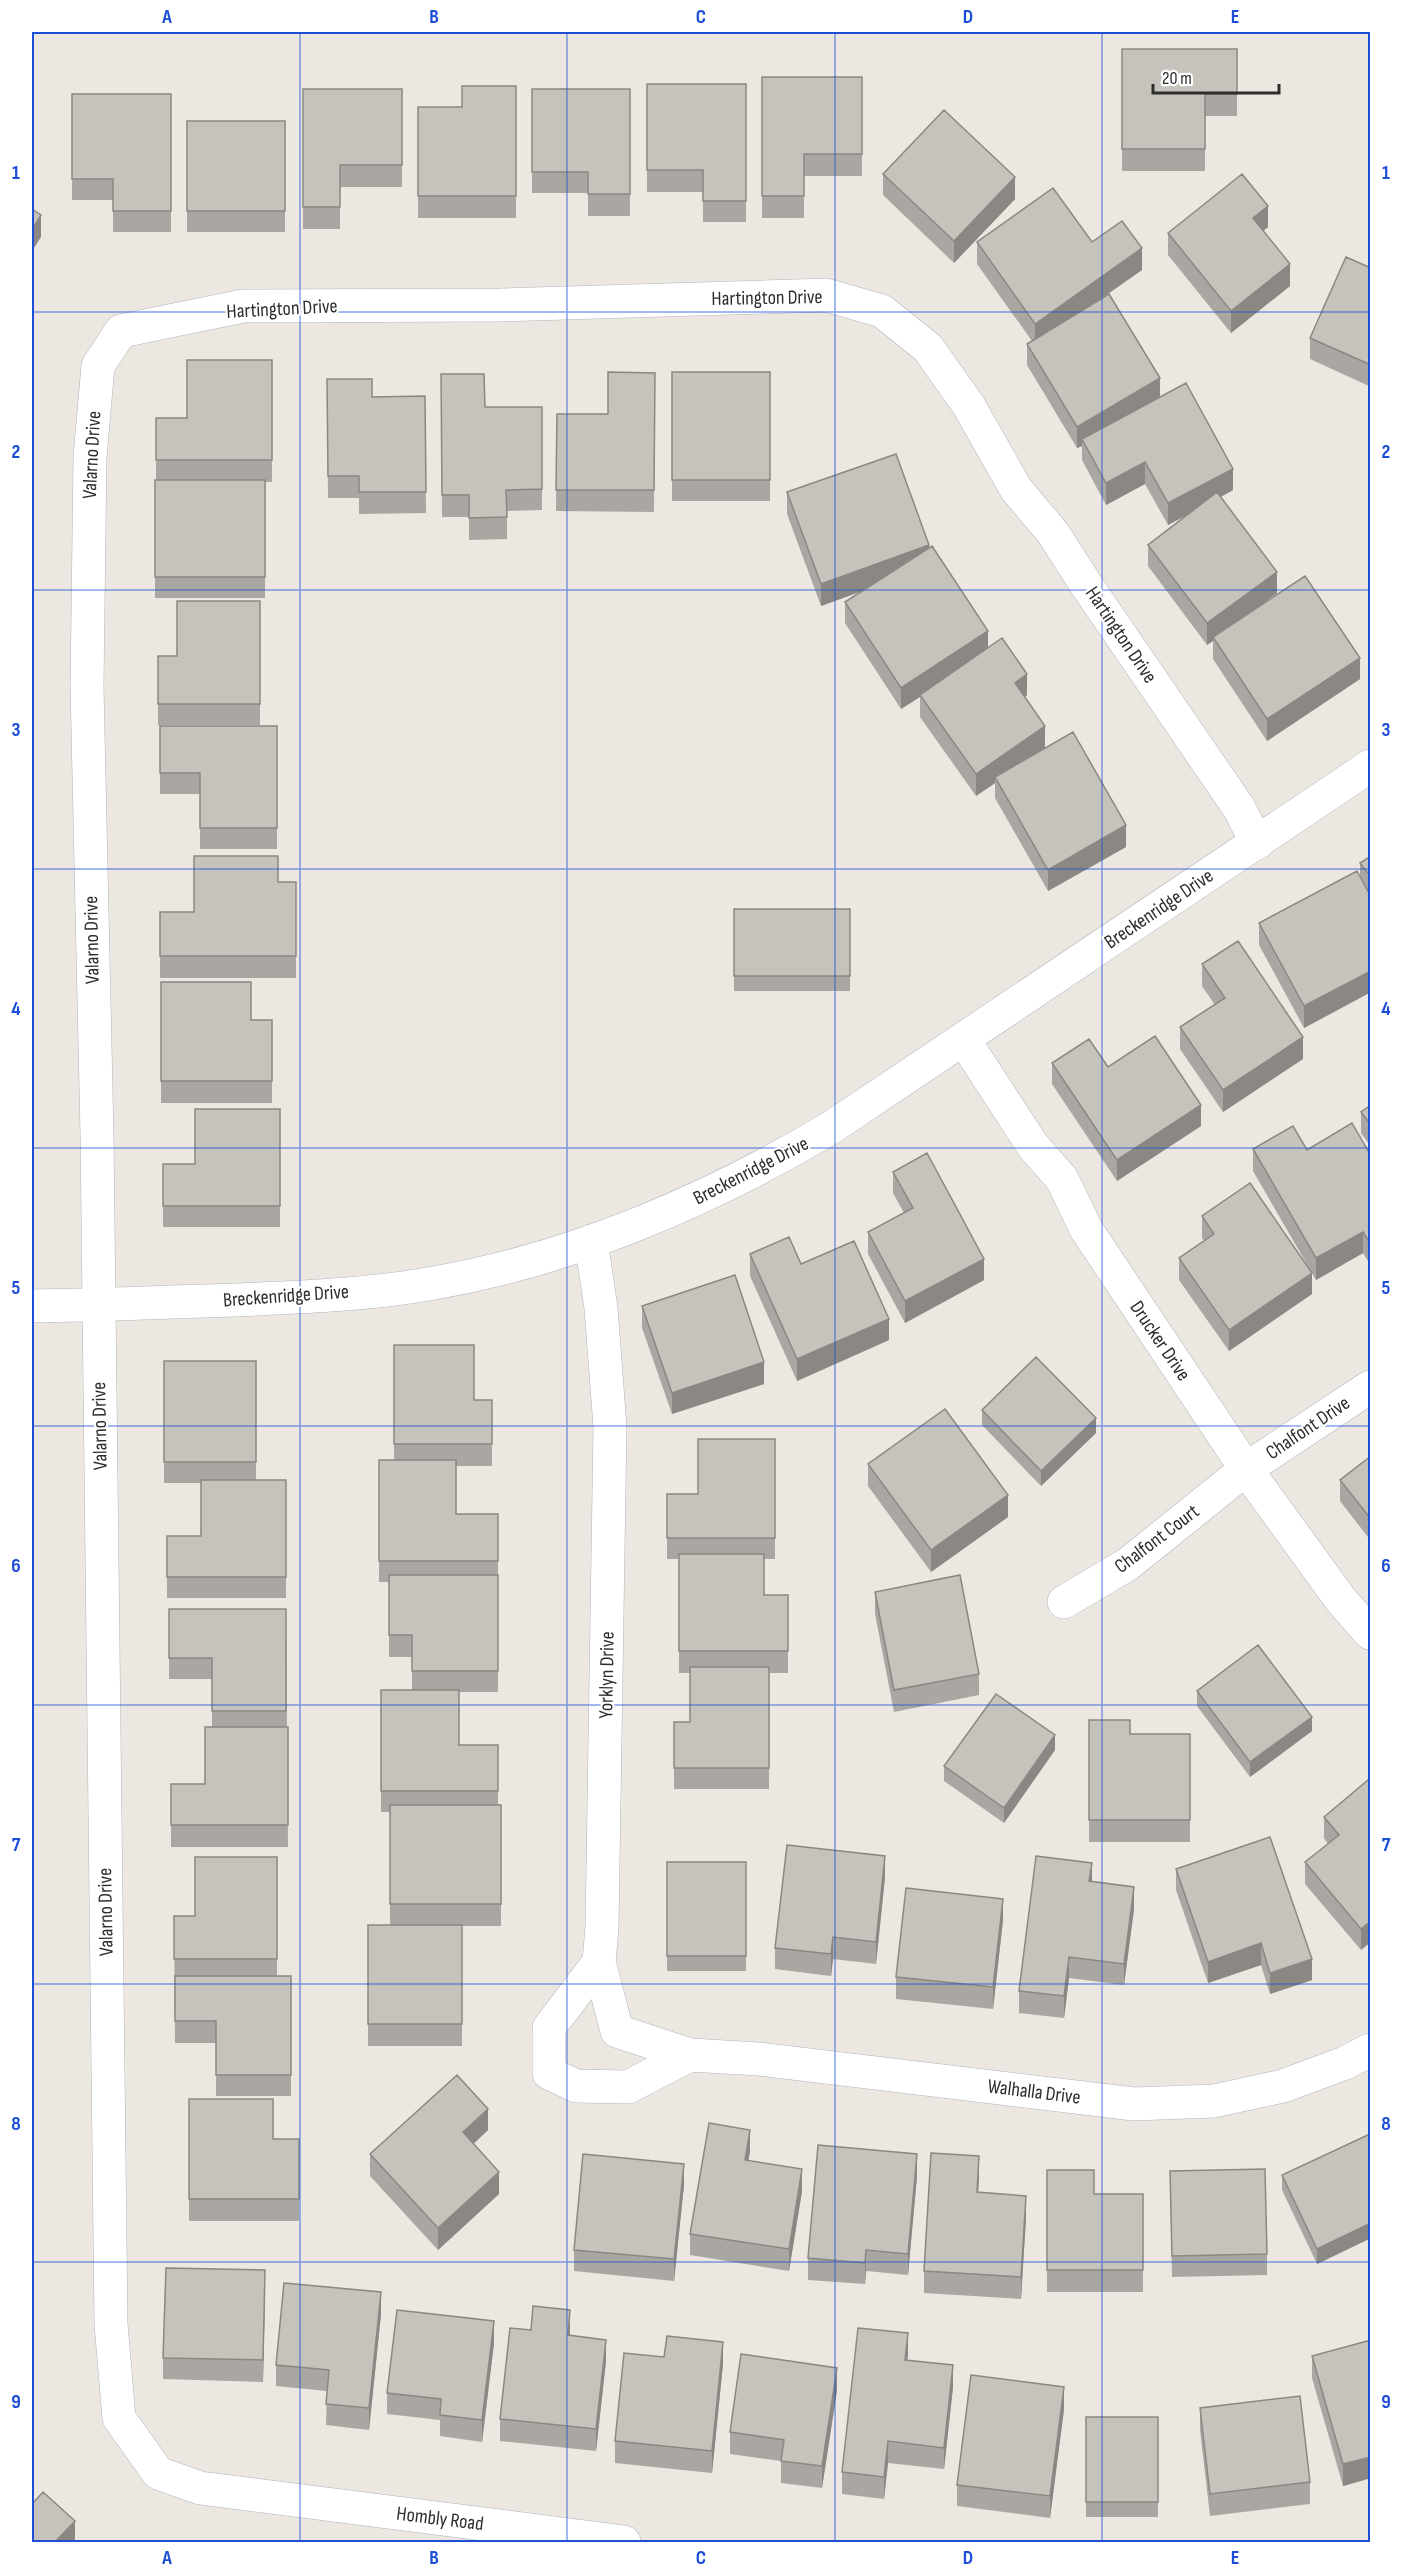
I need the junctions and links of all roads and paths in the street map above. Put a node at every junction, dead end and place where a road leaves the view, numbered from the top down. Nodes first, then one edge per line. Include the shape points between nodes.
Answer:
1 (178, 320) joint
2 (1371, 766) edge
3 (1257, 843) junction
4 (964, 1040) junction
5 (591, 1241) junction
6 (99, 1305) junction
7 (32, 1306) edge
8 (1371, 1387) edge
9 (1246, 1469) junction
10 (1064, 1602) dead end
11 (1371, 1634) edge
12 (599, 1962) junction
13 (1371, 2050) edge
14 (690, 2055) junction
15 (256, 2495) joint
16 (624, 2542) edge

1 - 3 street, Hartington Drive via 243,306 501,305 826,295 882,311 928,348 942,367 1016,489 1053,533 1239,808
1 - 6 street, Valarno Drive via 121,331 115,339 98,366 90,458 88,799
2 - 3 street, Breckenridge Drive
3 - 4 street, Breckenridge Drive
4 - 5 street, Breckenridge Drive via 772,1163 705,1197
4 - 9 street, Drucker Drive via 1033,1146 1062,1179 1086,1229
5 - 6 street, Breckenridge Drive via 486,1273 432,1284 304,1297
5 - 12 street, Yorklyn Drive via 601,1308 610,1427 603,1916
6 - 7 street, Breckenridge Drive
6 - 15 street, Valarno Drive via 111,2324 119,2418 158,2474 200,2488
8 - 9 street, Chalfont Drive
9 - 10 street, Chalfont Court via 1128,1564
9 - 11 street, Drucker Drive via 1341,1600
12 - 14 street, Yorklyn Drive via 617,2031
12 - 14 street via 549,2028 549,2073 576,2086 628,2087
13 - 14 street, Walhalla Drive via 1283,2086 1214,2101 1134,2104 759,2059
15 - 16 street, Hombly Road

